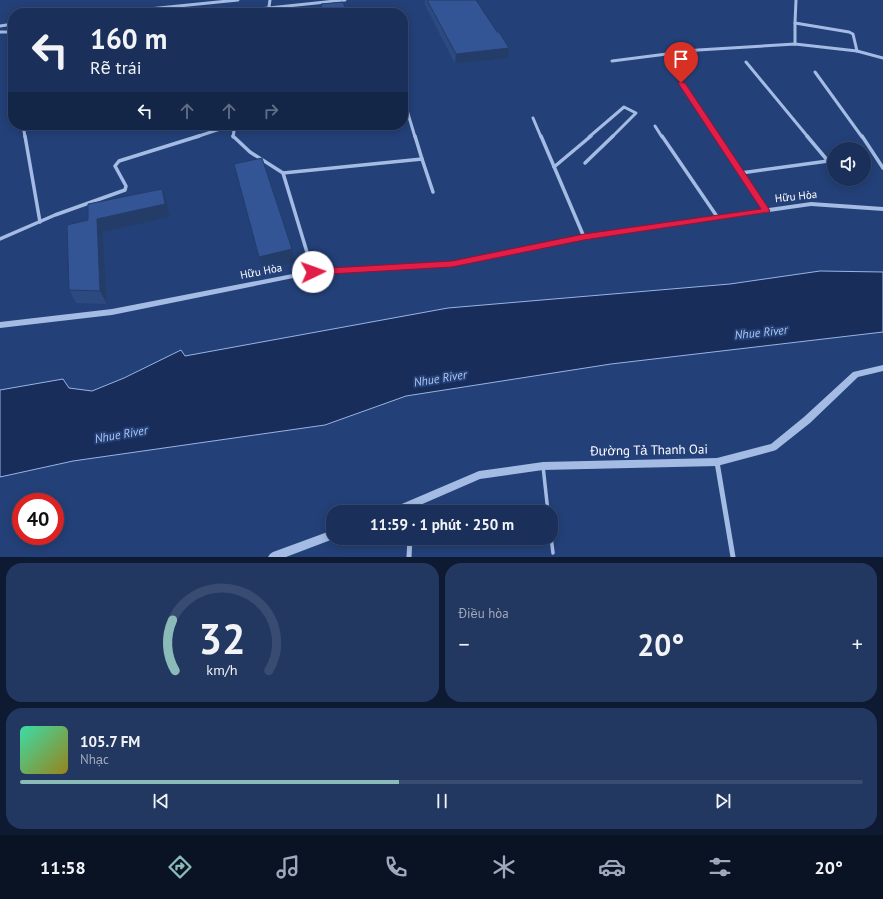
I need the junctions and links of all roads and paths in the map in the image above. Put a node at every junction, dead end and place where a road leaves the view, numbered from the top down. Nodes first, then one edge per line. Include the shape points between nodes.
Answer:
1 (238, 0) edge
2 (270, 0) edge
3 (345, 0) edge
4 (796, 0) edge
5 (159, 8) edge
6 (269, 8) joint
7 (795, 23) junction
8 (795, 44) junction
9 (857, 51) junction
10 (883, 58) edge
11 (612, 61) dead end
12 (746, 62) dead end
13 (815, 72) dead end
14 (681, 83) dead end
15 (408, 113) edge
16 (533, 118) dead end
17 (655, 126) dead end
18 (24, 130) edge
19 (216, 130) edge
20 (234, 130) edge
21 (422, 159) junction
22 (585, 163) dead end
23 (554, 167) junction
24 (883, 168) edge
25 (283, 173) junction
26 (741, 173) junction
27 (433, 192) dead end
28 (883, 209) edge
29 (766, 211) junction
30 (718, 218) junction
31 (40, 222) junction
32 (584, 237) junction
33 (0, 239) edge
34 (313, 272) junction
35 (0, 325) edge
36 (883, 368) edge
37 (717, 462) junction
38 (543, 466) junction
39 (419, 505) edge
40 (547, 505) edge
41 (326, 537) edge
42 (410, 545) edge
43 (552, 545) edge
44 (553, 553) dead end
45 (273, 557) edge
46 (410, 557) edge
47 (733, 557) edge

1 - 5 street
2 - 6 street
3 - 6 street
4 - 7 street
7 - 8 street
7 - 9 street via 849,32 853,34
8 - 9 street
8 - 11 street via 698,50
9 - 10 street
12 - 26 street via 828,161
13 - 24 street
14 - 26 street
15 - 21 street
16 - 23 street
17 - 30 street
18 - 31 street
19 - 31 street via 119,161 115,166 126,190 81,204
20 - 25 street via 233,137 250,152
21 - 25 street
21 - 27 street
22 - 23 street via 636,113 624,107
23 - 32 street
25 - 34 street
26 - 29 street
28 - 29 street, Hữu Hòa via 811,204
29 - 30 street, Hữu Hòa
30 - 32 street, Hữu Hòa
31 - 33 street
32 - 34 street, Hữu Hòa via 452,264
34 - 35 street, Hữu Hòa via 112,312
36 - 37 street, Đường Tả Thanh Oai via 856,374 807,420 773,447
37 - 38 street, Đường Tả Thanh Oai
37 - 47 street
38 - 39 street, Đường Tả Thanh Oai via 478,475
38 - 40 lane
41 - 45 street
42 - 46 street
43 - 44 lane

